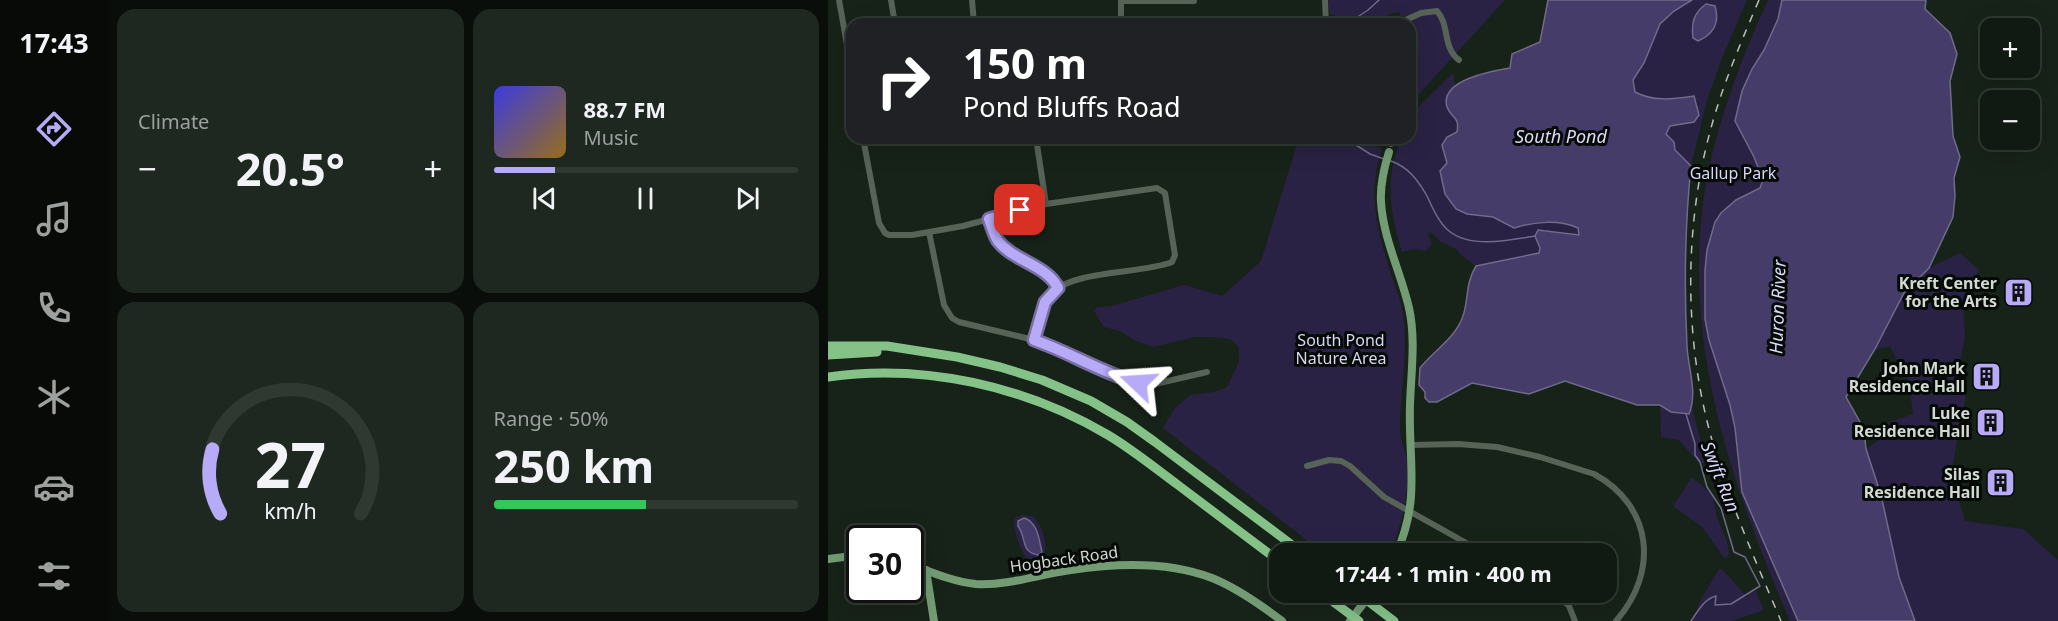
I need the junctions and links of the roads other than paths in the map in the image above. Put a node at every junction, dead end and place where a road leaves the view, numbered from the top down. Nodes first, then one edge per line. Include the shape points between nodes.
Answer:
1 (839, 0) edge
2 (891, 0) edge
3 (972, 0) edge
4 (1121, 0) edge
5 (1325, 0) edge
6 (1194, 1) edge
7 (894, 18) edge
8 (974, 18) edge
9 (1121, 18) edge
10 (1326, 18) edge
11 (1410, 18) edge
12 (846, 39) edge
13 (1459, 60) dead end
14 (864, 144) edge
15 (1037, 144) edge
16 (1384, 144) edge
17 (1390, 148) joint
18 (1046, 204) junction
19 (989, 219) junction
20 (929, 232) junction
21 (1058, 288) junction
22 (1034, 340) junction
23 (828, 346) edge
24 (916, 352) junction
25 (828, 355) edge
26 (1207, 372) dead end
27 (915, 374) junction
28 (828, 377) edge
29 (828, 382) edge
30 (1410, 445) junction
31 (1307, 466) dead end
32 (1410, 510) junction
33 (1289, 543) edge
34 (1400, 543) edge
35 (1467, 543) edge
36 (1269, 554) edge
37 (846, 557) edge
38 (828, 559) edge
39 (926, 570) joint
40 (1336, 603) edge
41 (1364, 603) edge
42 (1369, 603) edge
43 (1566, 603) edge
44 (934, 621) edge
45 (1282, 621) edge
46 (1350, 621) edge
47 (1359, 621) edge
48 (1394, 621) edge
49 (1575, 621) edge
50 (1617, 621) edge

1 - 12 street
2 - 7 street
3 - 8 street
4 - 6 street
4 - 9 street
5 - 10 street
11 - 13 street via 1437,11 1448,45
14 - 20 street via 882,229 889,236
15 - 18 street
16 - 17 street
17 - 30 main road via 1381,200 1412,324
18 - 19 street
18 - 21 street via 1144,189 1161,189 1167,198 1175,255 1172,262 1082,279
19 - 20 street
19 - 21 street via 994,235 1005,249 1052,279
20 - 22 street via 944,305 952,318
21 - 22 street via 1045,302
22 - 26 street via 1138,383 1155,384
23 - 24 highway via 887,346
24 - 25 highway
24 - 33 highway via 1000,367 1090,401 1127,422
27 - 28 highway
27 - 29 highway
27 - 36 highway via 992,387 1067,414 1138,455
30 - 32 main road
30 - 50 street via 1458,444 1515,451 1606,480 1639,520 1644,550 1639,584
31 - 32 street via 1341,461 1384,497
32 - 34 main road
32 - 35 street
37 - 38 main road
39 - 44 main road
39 - 45 main road, Hogback Road via 978,584 1101,566 1166,567 1213,579
40 - 47 highway
41 - 46 main road
42 - 48 highway
43 - 49 street

